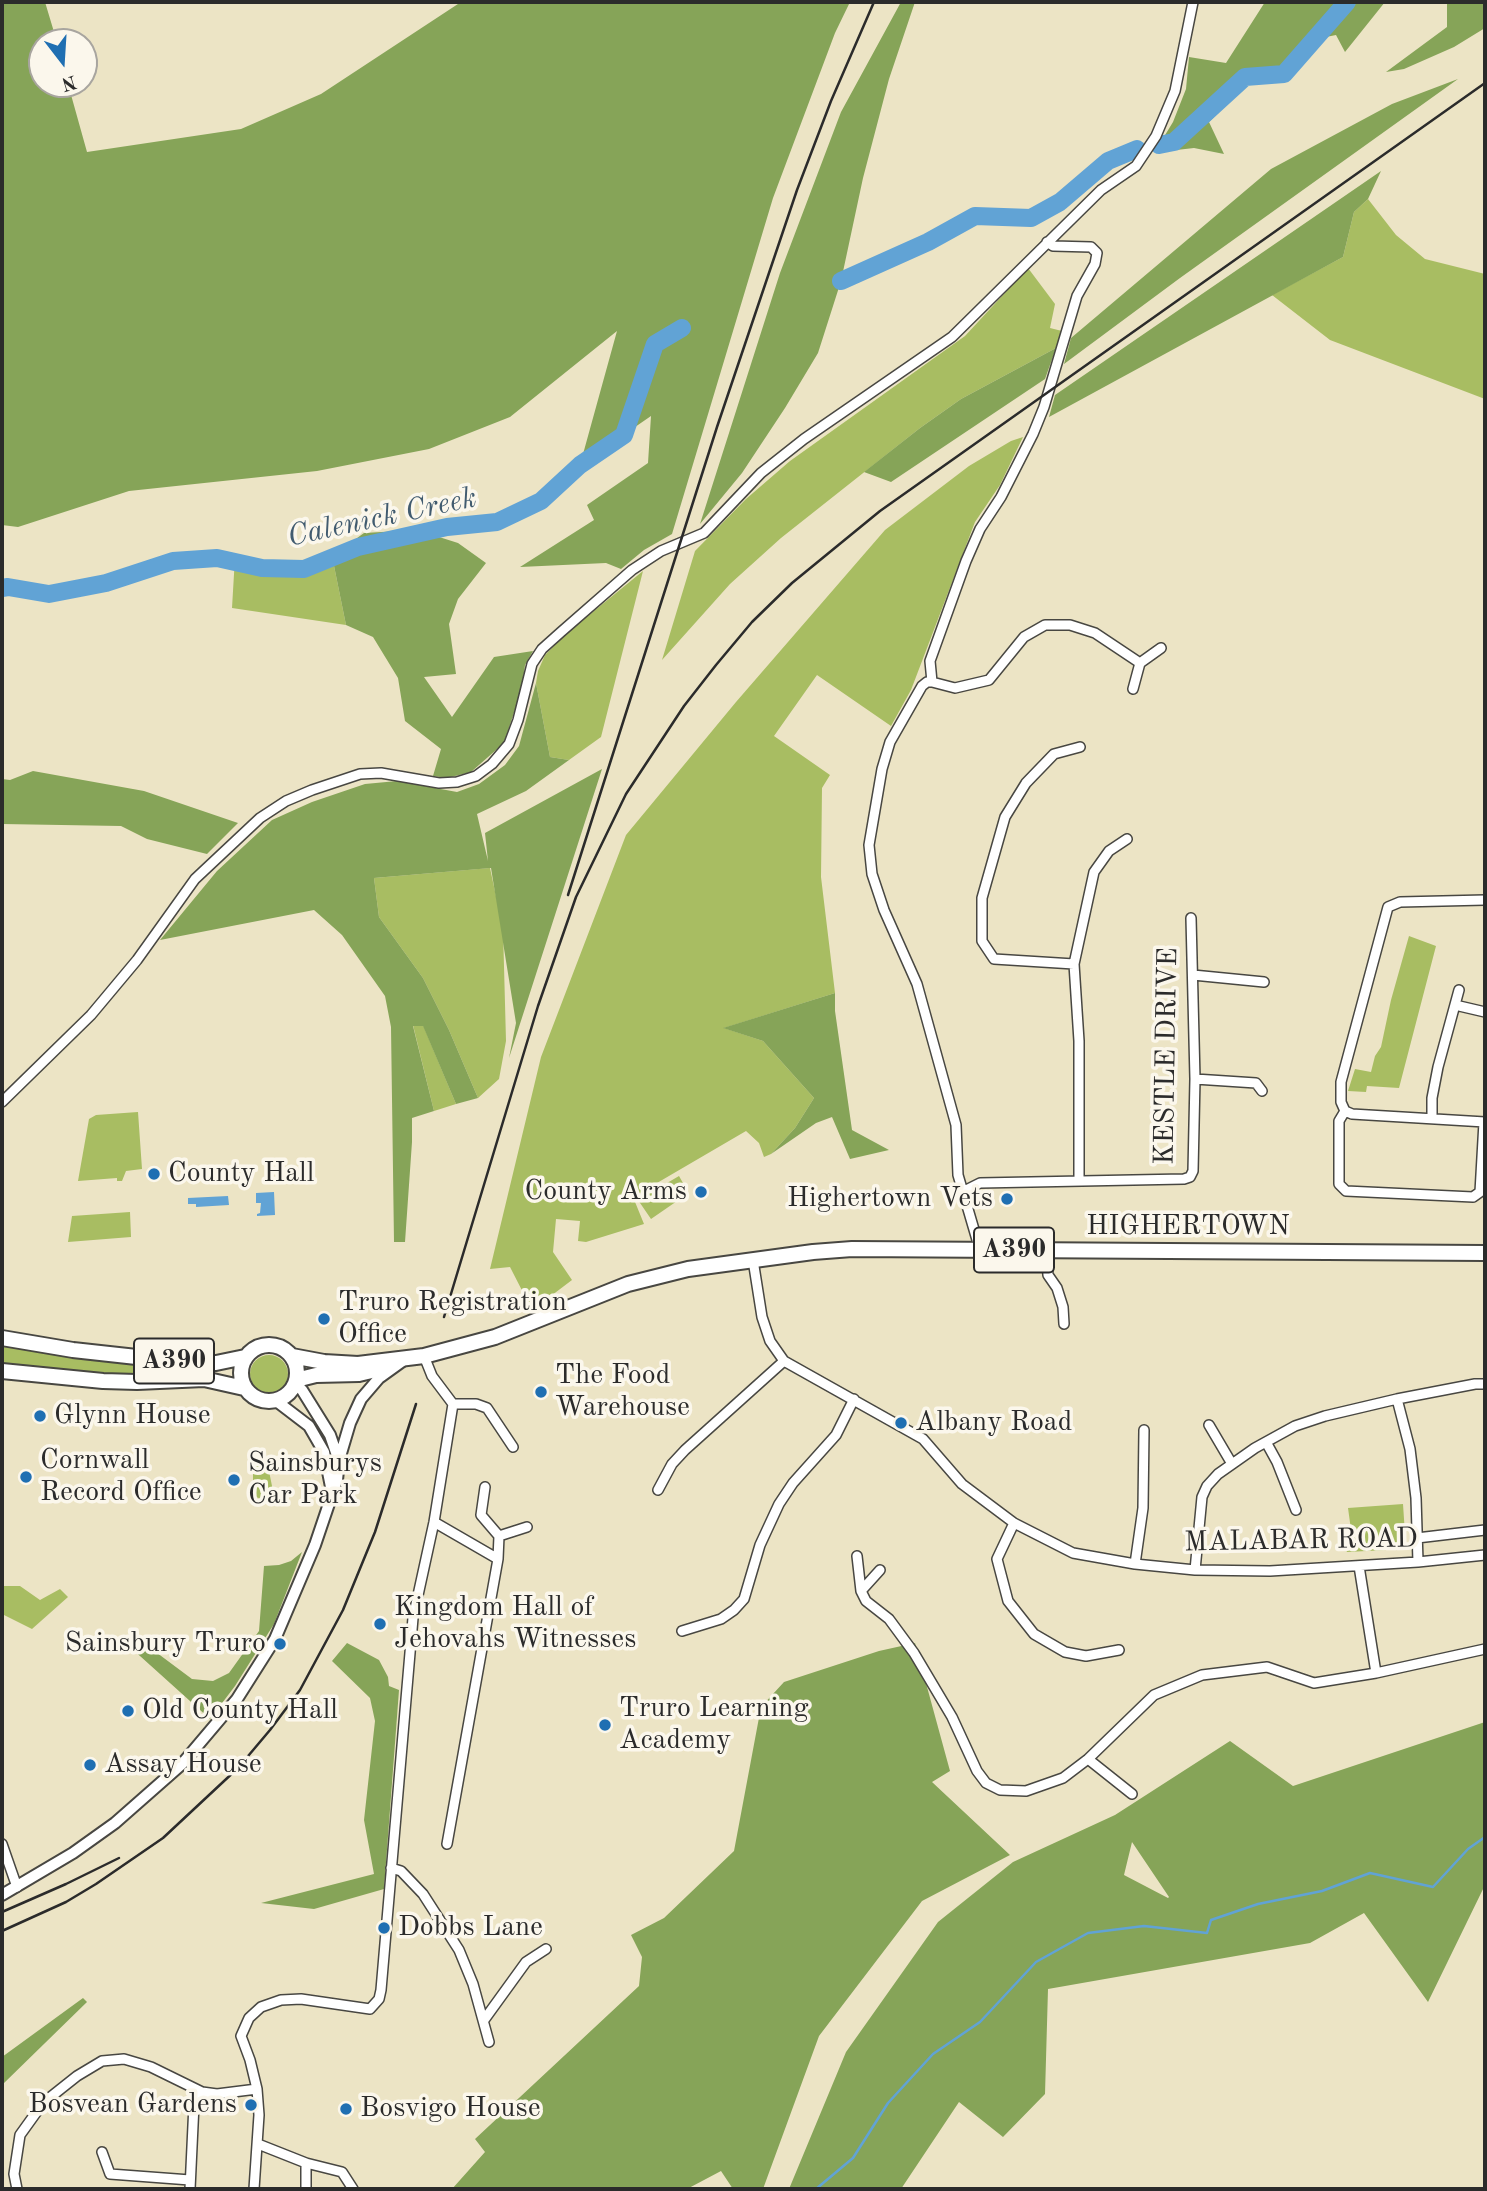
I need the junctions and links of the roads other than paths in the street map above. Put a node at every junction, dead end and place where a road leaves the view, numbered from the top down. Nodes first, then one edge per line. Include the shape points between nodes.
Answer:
1 (1193, 2) edge
2 (1047, 242) junction
3 (1161, 648) dead end
4 (1140, 663) junction
5 (932, 682) junction
6 (1133, 689) dead end
7 (1080, 747) dead end
8 (1127, 839) dead end
9 (1485, 900) edge
10 (1191, 918) dead end
11 (1074, 964) junction
12 (1193, 975) junction
13 (1264, 982) dead end
14 (1459, 990) dead end
15 (1455, 1005) junction
16 (1485, 1013) edge
17 (1195, 1079) junction
18 (1262, 1091) dead end
19 (2, 1102) edge
20 (1345, 1111) junction
21 (1432, 1118) junction
22 (1484, 1122) edge
23 (1079, 1180) junction
24 (964, 1191) junction
25 (980, 1250) junction
26 (1045, 1251) junction
27 (1485, 1253) edge
28 (753, 1260) junction
29 (1064, 1325) dead end
30 (2, 1338) edge
31 (292, 1356) junction
32 (424, 1356) junction
33 (245, 1357) junction
34 (404, 1360) junction
35 (784, 1360) junction
36 (2, 1371) edge
37 (295, 1382) junction
38 (1485, 1384) edge
39 (244, 1388) junction
40 (853, 1399) junction
41 (1397, 1399) junction
42 (275, 1400) junction
43 (453, 1404) junction
44 (1209, 1425) dead end
45 (1144, 1430) dead end
46 (1266, 1442) junction
47 (513, 1447) dead end
48 (339, 1461) junction
49 (1232, 1464) junction
50 (485, 1487) dead end
51 (658, 1490) dead end
52 (332, 1496) junction
53 (1296, 1510) dead end
54 (434, 1522) junction
55 (1014, 1524) junction
56 (527, 1527) dead end
57 (1485, 1531) edge
58 (499, 1536) junction
59 (1417, 1538) junction
60 (1485, 1555) edge
61 (857, 1556) dead end
62 (498, 1559) junction
63 (1418, 1562) junction
64 (1135, 1564) junction
65 (1359, 1566) junction
66 (880, 1570) dead end
67 (1195, 1570) junction
68 (861, 1591) junction
69 (682, 1631) dead end
70 (1485, 1649) edge
71 (1119, 1650) dead end
72 (1376, 1673) junction
73 (1088, 1759) junction
74 (1132, 1794) dead end
75 (2, 1844) edge
76 (447, 1844) dead end
77 (391, 1868) junction
78 (17, 1887) junction
79 (2, 1895) edge
80 (546, 1949) dead end
81 (484, 2020) junction
82 (489, 2042) dead end
83 (257, 2089) junction
84 (202, 2092) junction
85 (258, 2144) junction
86 (102, 2152) dead end
87 (306, 2163) junction
88 (190, 2185) edge
89 (17, 2189) edge
90 (254, 2189) edge
91 (306, 2189) edge
92 (353, 2189) edge

1 - 2 street via 1175,91 1156,136 1136,166 1101,190
2 - 5 street via 1091,247 1097,253 1095,264 1077,296 1033,434 966,561 930,661
2 - 19 street via 952,337 804,439 730,503 704,533 661,551 632,570 551,640 532,664 509,744 476,776 439,783 360,774 286,801 260,818 195,879 91,1016
3 - 4 street
4 - 5 street via 1095,633 1070,625 1045,625 1024,637 989,680 955,688
4 - 6 street
5 - 24 street via 922,686 890,742 869,845 872,874 917,984 956,1125 958,1175
7 - 11 street via 1054,754 1004,817 982,898 982,941 994,959
8 - 11 street via 1109,851 1094,872
9 - 20 street via 1400,902 1388,907 1341,1082
10 - 12 street, KESTLE DRIVE
11 - 23 street
12 - 13 street
12 - 17 street, KESTLE DRIVE
14 - 15 street
15 - 16 street
15 - 21 street via 1432,1098
17 - 18 street via 1256,1083
17 - 23 street, KESTLE DRIVE via 1190,1177
20 - 21 street
20 - 22 street via 1339,1121 1339,1184 1346,1191 1473,1197 1480,1192
21 - 22 street
23 - 24 street, KESTLE DRIVE via 980,1183
24 - 25 street
25 - 26 highway, HIGHERTOWN / A390
25 - 28 highway, HIGHERTOWN / A390 via 852,1249
26 - 27 highway, HIGHERTOWN / A390
26 - 29 street via 1048,1275 1063,1307
28 - 32 highway, HIGHERTOWN / A390 via 628,1284 495,1337
28 - 35 street, MALABAR ROAD via 762,1317 770,1341
30 - 33 highway, A390 via 191,1363
31 - 33 highway via 266,1345
31 - 34 highway, HIGHERTOWN / A390 via 349,1364
31 - 37 highway
32 - 34 highway, HIGHERTOWN / A390
32 - 43 street
33 - 39 highway via 240,1370
34 - 37 highway, HIGHERTOWN / A390 via 359,1374
34 - 48 street via 379,1378 362,1399
35 - 40 street, MALABAR ROAD
35 - 51 street via 685,1450
36 - 39 highway, A390 via 114,1382 205,1379
37 - 42 highway via 287,1394
37 - 48 street via 330,1435
38 - 41 street
39 - 42 highway via 255,1398
40 - 55 street, MALABAR ROAD via 923,1439 962,1484
40 - 69 street via 836,1435 779,1504 760,1545 744,1599 721,1619
41 - 46 street via 1325,1416
41 - 59 street via 1410,1449
42 - 52 street via 303,1420 319,1441 327,1459
43 - 47 street via 488,1408
43 - 54 street
44 - 49 street
45 - 64 street via 1143,1508
46 - 49 street
46 - 53 street
48 - 52 street
49 - 67 street via 1202,1497
50 - 58 street via 481,1514
52 - 78 street via 288,1612 237,1699 149,1795 73,1853
54 - 62 street
54 - 77 street via 413,1619
55 - 64 street, MALABAR ROAD via 1073,1553
55 - 71 street via 997,1559 1008,1601 1034,1634 1065,1652 1086,1656
56 - 58 street
57 - 59 street
58 - 62 street
59 - 63 street
60 - 63 street, MALABAR ROAD
61 - 68 street
62 - 76 street
63 - 65 street, MALABAR ROAD
64 - 67 street, MALABAR ROAD
65 - 67 street, MALABAR ROAD
65 - 72 street
66 - 68 street
68 - 73 street via 914,1653 986,1783 1000,1790 1026,1791 1063,1778
70 - 72 street
72 - 73 street via 1314,1683 1267,1667 1202,1675 1154,1695
73 - 74 street
75 - 78 street
77 - 81 street via 401,1871 422,1894 459,1950
77 - 83 street via 379,1999 364,2010 301,1999 261,2007 249,2018 242,2036
78 - 79 street
80 - 81 street via 526,1962
81 - 82 street
83 - 84 street
83 - 85 street
84 - 88 street via 194,2104
84 - 89 street via 151,2067 124,2059 102,2060 43,2103 19,2135 14,2174
85 - 87 street
85 - 90 street
86 - 88 street via 110,2174
87 - 91 street
87 - 92 street via 342,2172

